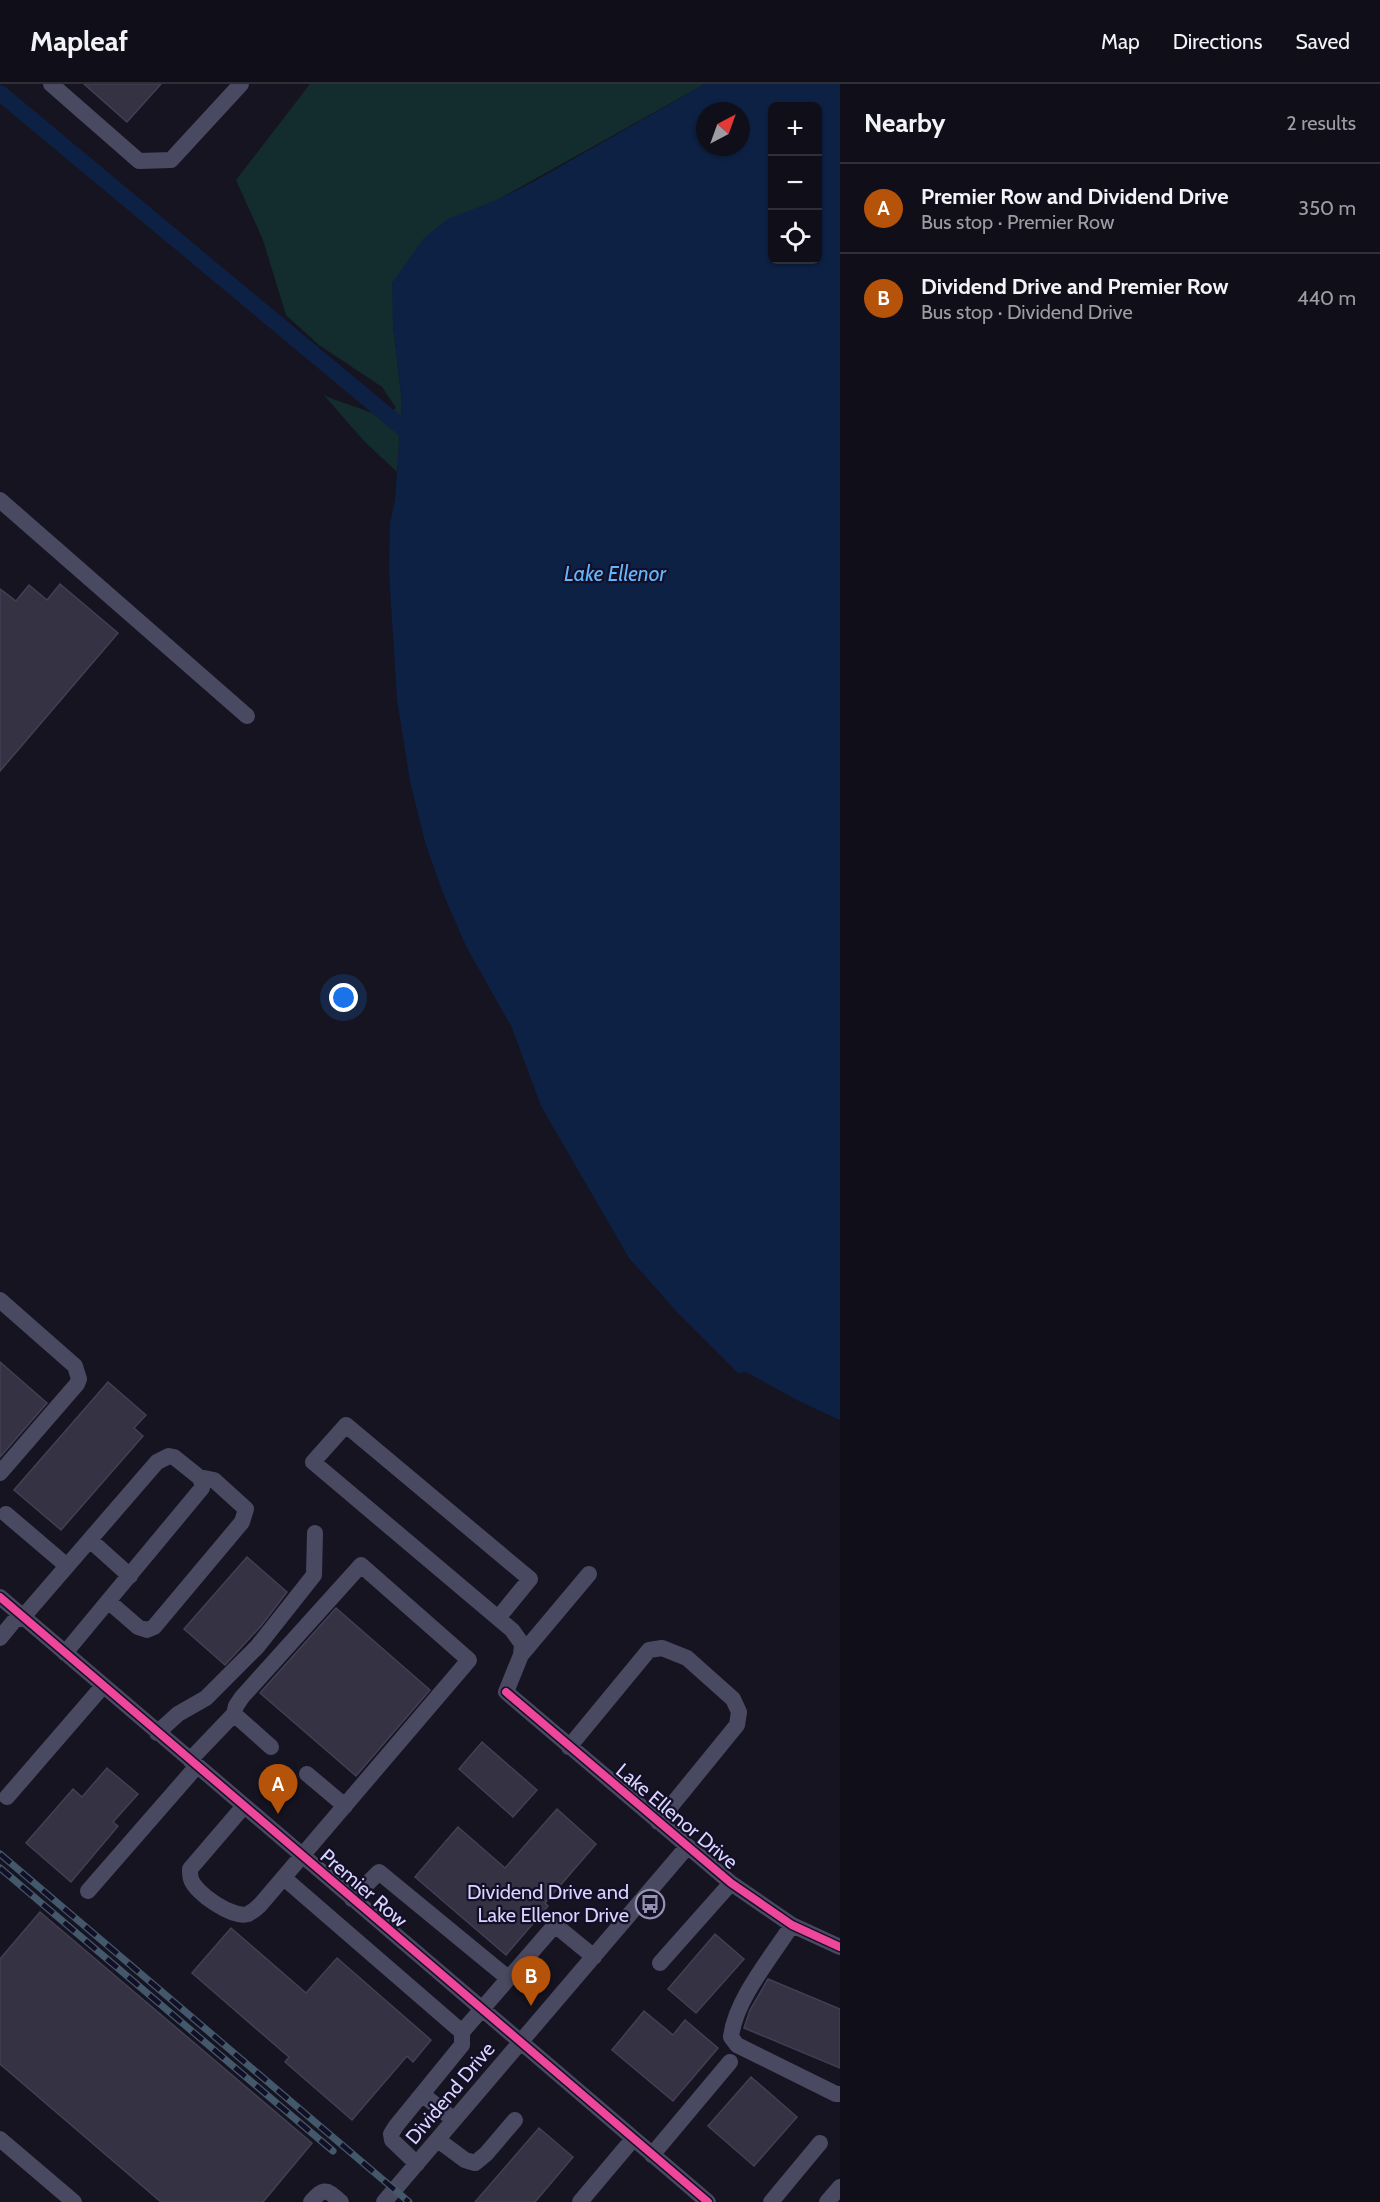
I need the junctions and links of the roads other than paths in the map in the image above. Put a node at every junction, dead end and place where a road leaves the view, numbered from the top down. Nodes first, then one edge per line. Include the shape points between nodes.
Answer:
1 (51, 84) edge
2 (241, 84) edge
3 (0, 500) edge
4 (247, 716) dead end
5 (0, 1300) edge
6 (0, 1473) edge
7 (199, 1478) junction
8 (6, 1514) dead end
9 (315, 1533) dead end
10 (90, 1540) junction
11 (67, 1566) junction
12 (589, 1574) dead end
13 (130, 1576) junction
14 (0, 1598) edge
15 (108, 1601) junction
16 (23, 1617) junction
17 (499, 1617) junction
18 (0, 1638) edge
19 (65, 1653) junction
20 (521, 1655) junction
21 (103, 1686) junction
22 (234, 1714) junction
23 (157, 1732) junction
24 (271, 1747) dead end
25 (569, 1747) junction
26 (193, 1763) junction
27 (307, 1774) dead end
28 (7, 1797) dead end
29 (244, 1806) junction
30 (345, 1806) junction
31 (658, 1822) junction
32 (687, 1846) junction
33 (302, 1856) junction
34 (284, 1878) junction
35 (730, 1883) junction
36 (88, 1891) dead end
37 (352, 1899) junction
38 (792, 1924) junction
39 (840, 1947) edge
40 (594, 1957) junction
41 (660, 1964) dead end
42 (508, 1978) junction
43 (481, 2009) junction
44 (462, 2032) junction
45 (520, 2043) junction
46 (730, 2062) dead end
47 (422, 2094) junction
48 (840, 2094) edge
49 (454, 2120) junction
50 (515, 2120) dead end
51 (0, 2139) edge
52 (633, 2139) junction
53 (438, 2140) junction
54 (820, 2143) dead end
55 (652, 2155) junction
56 (417, 2164) junction
57 (840, 2187) edge
58 (74, 2202) edge
59 (311, 2202) edge
60 (342, 2202) edge
61 (384, 2202) edge
62 (579, 2202) edge
63 (708, 2202) edge
64 (771, 2202) edge
65 (827, 2202) edge

1 - 2 street via 139,161 171,160
3 - 4 street
5 - 6 street via 75,1366 79,1379
7 - 10 street via 174,1457 163,1458
7 - 13 street via 202,1488 198,1495
7 - 15 street via 214,1480 246,1509 242,1522 154,1626 147,1630 138,1627
8 - 11 street
9 - 23 street via 314,1575 279,1620 206,1698
10 - 11 street
10 - 13 street
11 - 16 street
12 - 20 street
13 - 15 street
14 - 16 street, Premier Row
15 - 19 street
16 - 18 street via 14,1621
16 - 19 street, Premier Row
17 - 17 street via 313,1462 346,1425 530,1579
17 - 20 street via 522,1644
19 - 21 street, Premier Row
20 - 25 street, Lake Ellenor Drive via 506,1692
21 - 23 street, Premier Row
21 - 28 street
22 - 24 street
22 - 26 street
22 - 30 street via 242,1697 361,1565 469,1660
23 - 26 street, Premier Row
25 - 31 street, Lake Ellenor Drive
25 - 31 street via 650,1650 673,1651 695,1665 733,1699 739,1712 737,1725
26 - 29 street, Premier Row
26 - 36 street
27 - 30 street
29 - 33 street, Premier Row
29 - 34 street via 190,1869 191,1880 225,1910 249,1914
30 - 33 street
31 - 32 street, Lake Ellenor Drive
32 - 35 street, Lake Ellenor Drive
32 - 40 street, Dividend Drive
33 - 34 street
33 - 37 street, Premier Row
34 - 44 street
35 - 38 street, Lake Ellenor Drive
35 - 41 street
37 - 42 street via 379,1872
37 - 43 street, Premier Row
38 - 39 street, Lake Ellenor Drive
38 - 48 street via 751,1986 731,2037 737,2045
40 - 42 street via 555,1925
40 - 45 street, Dividend Drive
42 - 43 street
43 - 44 street
43 - 45 street, Premier Row
44 - 47 street via 462,2045
45 - 49 street, Dividend Drive
45 - 52 street, Premier Row
46 - 55 street
47 - 49 street
47 - 56 street via 392,2134 392,2140
49 - 53 street, Dividend Drive
50 - 53 street via 476,2163 465,2160
51 - 58 street
52 - 55 street, Premier Row
52 - 62 street
53 - 56 street, Dividend Drive
54 - 64 street
55 - 63 street, Premier Row
56 - 61 street, Dividend Drive
57 - 65 street
59 - 60 street via 324,2191

